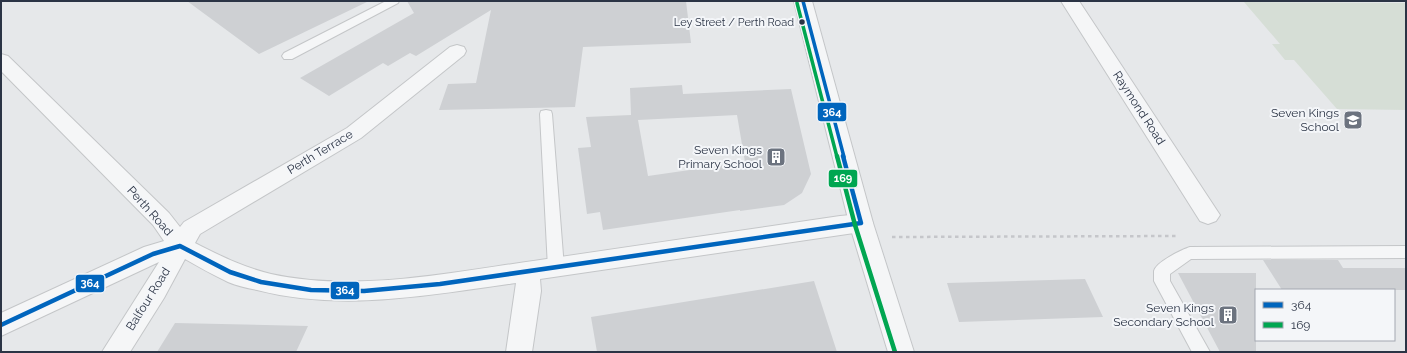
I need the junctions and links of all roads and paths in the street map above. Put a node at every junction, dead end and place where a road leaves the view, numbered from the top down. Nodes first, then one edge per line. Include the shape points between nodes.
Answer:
1 (394, 1) edge
2 (803, 1) edge
3 (1070, 1) edge
4 (458, 51) dead end
5 (288, 56) dead end
6 (5, 69) edge
7 (546, 114) dead end
8 (1208, 215) dead end
9 (863, 230) junction
10 (1184, 236) dead end
11 (180, 246) junction
12 (1406, 252) edge
13 (556, 268) junction
14 (528, 272) junction
15 (1, 324) edge
16 (115, 352) edge
17 (519, 352) edge
18 (901, 352) edge
19 (1201, 352) edge

1 - 5 lane
2 - 9 street
3 - 8 street, Raymond Road
4 - 11 street, Perth Terrace via 354,133 192,228
6 - 11 street, Perth Road via 161,219
7 - 13 lane
9 - 10 path
9 - 13 street, Perth Road via 840,225
9 - 18 street
11 - 14 street, Perth Road via 237,275 305,289 405,288
11 - 15 street via 153,254
11 - 16 street, Balfour Road via 155,291
12 - 19 lane via 1190,253 1181,256 1173,265 1162,271 1162,281
13 - 14 street, Perth Road
14 - 17 street via 528,291

